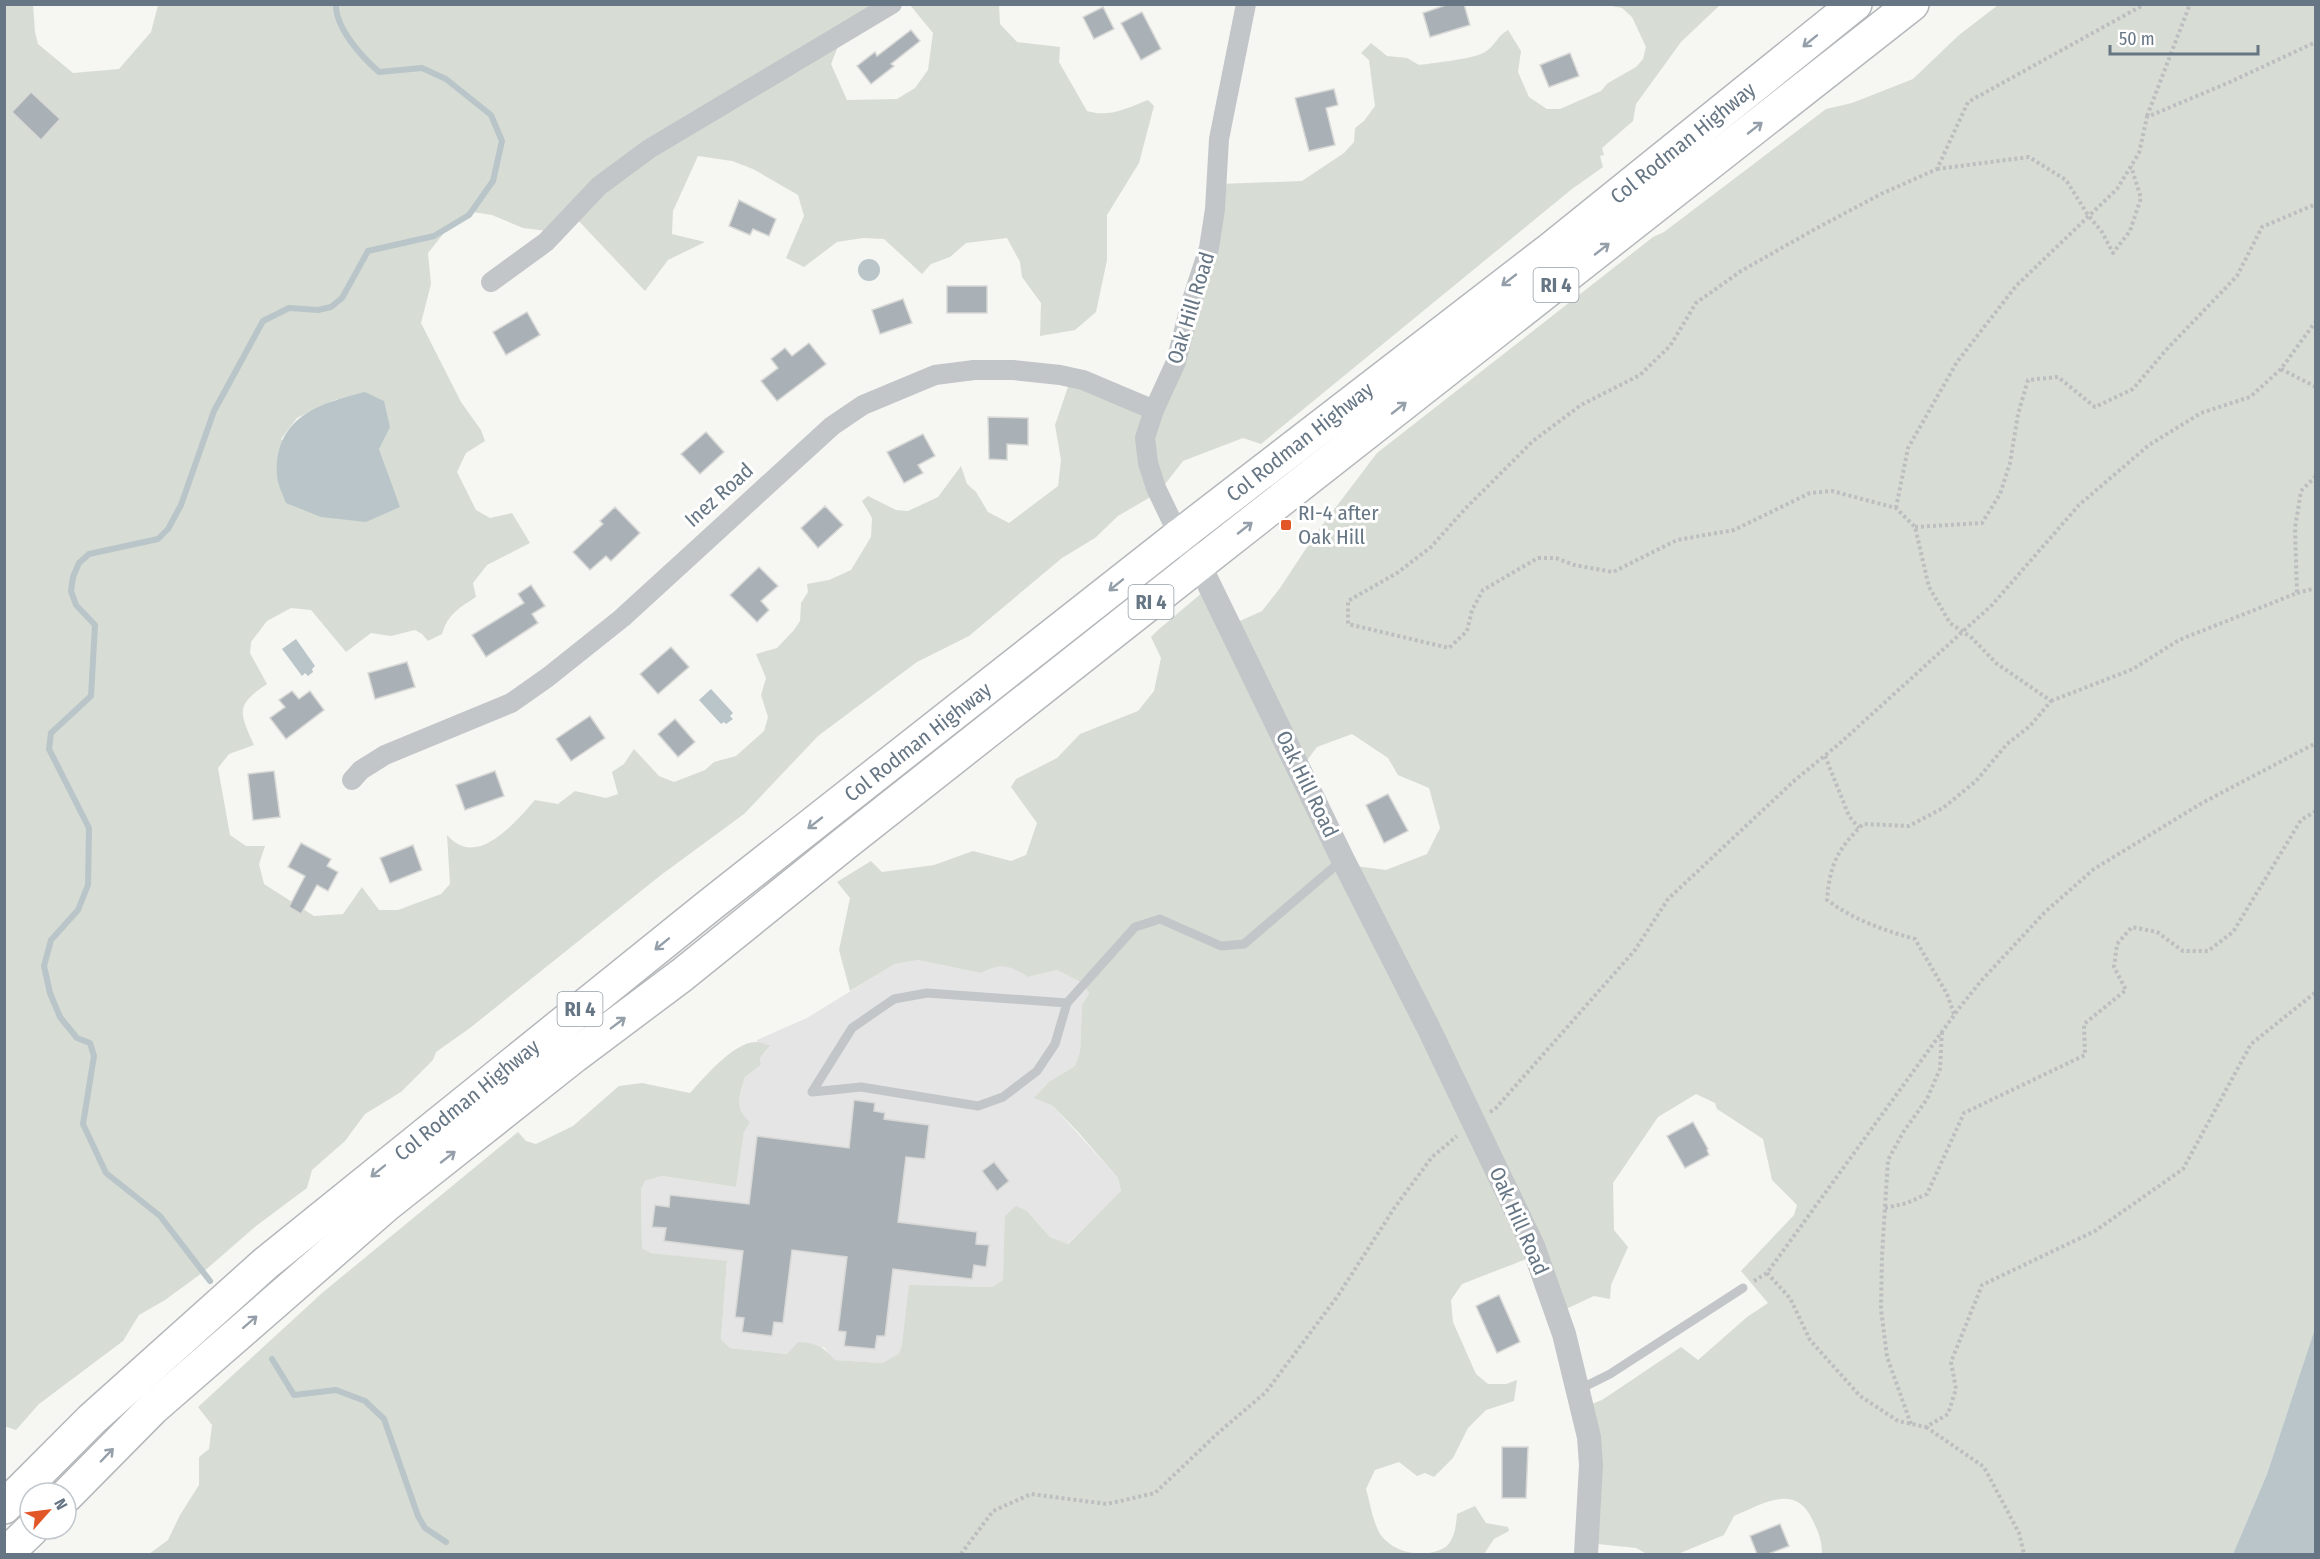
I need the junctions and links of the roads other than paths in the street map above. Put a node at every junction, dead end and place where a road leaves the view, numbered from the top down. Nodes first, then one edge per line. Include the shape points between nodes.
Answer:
1 (892, 4) edge
2 (1246, 4) edge
3 (1855, 4) edge
4 (1912, 4) edge
5 (491, 282) dead end
6 (1154, 410) junction
7 (1179, 536) junction
8 (1199, 564) junction
9 (352, 780) dead end
10 (1343, 860) junction
11 (1066, 1003) junction
12 (1743, 1288) road end
13 (1578, 1390) junction
14 (78, 1484) edge
15 (4, 1508) edge
16 (20, 1541) edge
17 (6, 1554) edge
18 (1586, 1554) edge

1 - 5 street via 649,149 599,186 546,242
2 - 6 street, Oak Hill Road via 1219,139 1209,249 1176,363
3 -> 7 highway, Col Rodman Highway / RI 4 via 1551,249
8 -> 4 highway, Col Rodman Highway / RI 4
6 - 7 street, Oak Hill Road via 1145,438 1148,463
6 - 9 street, Inez Road via 1083,380 1013,370 935,375 863,405 832,426 622,618 548,677 511,703 385,755
7 - 8 street, Oak Hill Road
7 -> 15 highway, Col Rodman Highway / RI 4 via 710,905 266,1263 92,1419
8 - 10 street, Oak Hill Road
14 -> 8 highway, Col Rodman Highway / RI 4 via 153,1408 386,1205
10 - 11 lane via 1244,945 1221,946 1160,919 1135,927
10 - 13 street, Oak Hill Road via 1533,1246 1564,1334
11 - 11 lane via 927,993 894,999 852,1028 812,1092 861,1088 978,1106 1003,1096 1037,1071 1055,1044
12 - 13 lane via 1610,1374
13 - 18 street, Oak Hill Road via 1592,1465
16 - 17 highway

